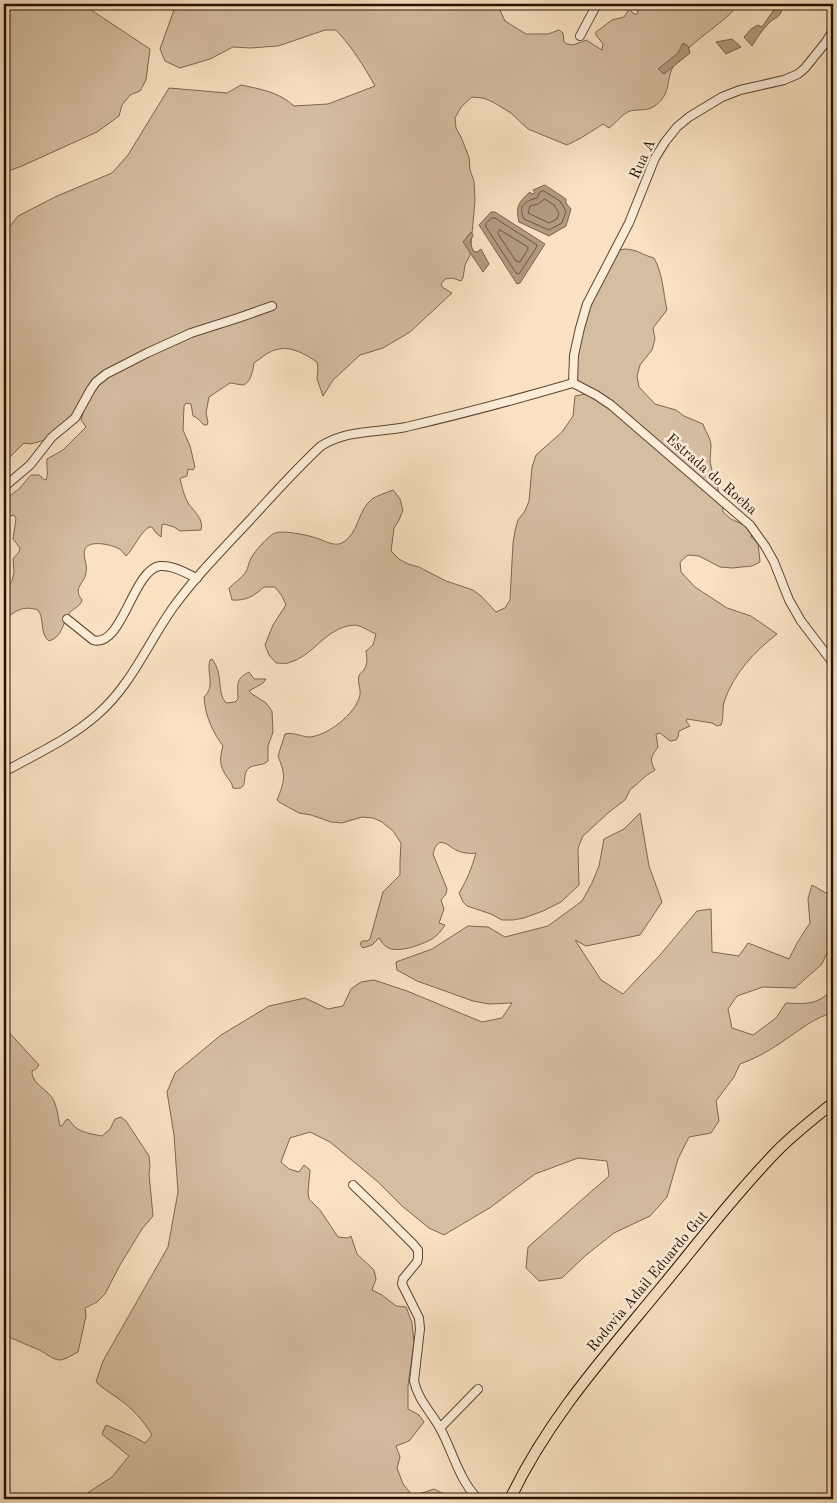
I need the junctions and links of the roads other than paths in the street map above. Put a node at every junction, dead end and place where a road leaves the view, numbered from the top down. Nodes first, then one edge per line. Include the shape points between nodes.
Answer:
1 (597, 4) edge
2 (833, 30) edge
3 (580, 36) dead end
4 (272, 306) dead end
5 (573, 383) junction
6 (4, 487) edge
7 (196, 578) junction
8 (68, 618) dead end
9 (833, 664) edge
10 (4, 772) edge
11 (833, 1103) edge
12 (352, 1185) dead end
13 (478, 1389) dead end
14 (440, 1428) junction
15 (478, 1499) edge
16 (510, 1499) edge

1 - 3 street
2 - 5 street, Rua A via 798,74 722,97 690,116 665,142 629,223 587,304 574,354
4 - 6 street via 191,333 106,374 96,382 70,423
5 - 7 street via 439,420 331,440 312,454
5 - 9 street, Estrada do Rocha via 611,406 750,525 774,562 801,622
7 - 8 street via 172,567 150,569 112,632 98,642
7 - 10 street via 172,609 127,683 110,702 65,739
11 - 16 main road, Rodovia Adail Eduardo Gut via 763,1167 585,1380 557,1418
12 - 14 street via 418,1250 417,1262 402,1284 419,1318 414,1381 421,1400
13 - 14 street
14 - 15 street via 459,1471

